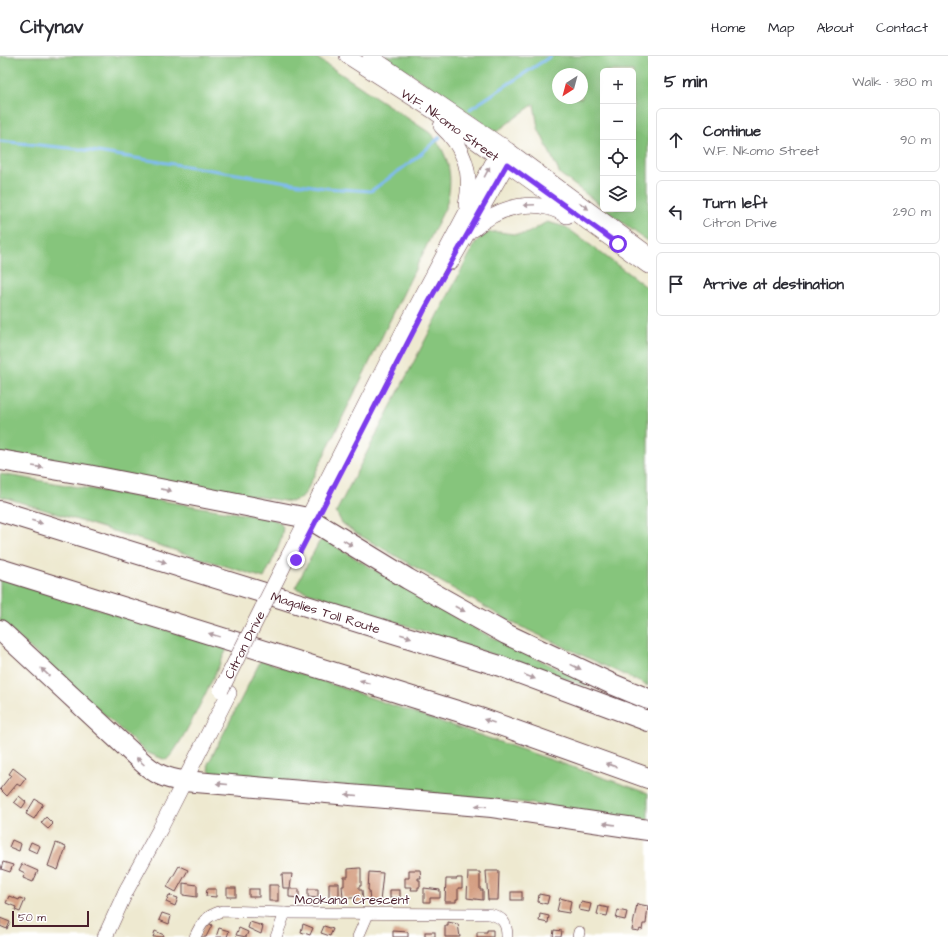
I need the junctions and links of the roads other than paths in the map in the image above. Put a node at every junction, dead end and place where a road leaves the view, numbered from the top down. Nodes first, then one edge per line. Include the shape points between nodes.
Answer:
1 (370, 56) edge
2 (349, 57) edge
3 (504, 155) junction
4 (458, 238) junction
5 (648, 254) edge
6 (648, 268) edge
7 (0, 460) edge
8 (0, 511) edge
9 (312, 520) junction
10 (0, 569) edge
11 (0, 630) edge
12 (648, 699) edge
13 (648, 721) edge
14 (648, 778) edge
15 (179, 781) junction
16 (648, 830) edge
17 (286, 913) junction
18 (368, 914) junction
19 (105, 937) edge
20 (194, 937) edge
21 (276, 937) edge
22 (358, 937) edge
23 (507, 937) edge

1 - 3 main road, W.F. Nkomo Street
2 - 3 main road, W.F. Nkomo Street
2 - 4 main road via 436,122 453,137 460,148 466,161 469,191
3 - 4 main road, Citron Drive
3 -> 5 main road, W.F. Nkomo Street
3 - 6 main road, W.F. Nkomo Street
6 -> 4 main road via 562,212 547,206 522,205 493,214
4 - 9 main road, Citron Drive
7 -> 9 highway via 96,476
8 -> 13 highway, Magalies Toll Route via 500,666
9 -> 12 highway via 408,579 506,634
9 - 15 main road, Citron Drive, bridge
14 -> 10 highway via 483,719
15 -> 11 highway via 156,774 140,761
16 -> 15 highway via 492,807
15 - 19 main road, Citron Drive
17 - 18 street, Mookana Crescent
17 - 20 street, Mookana Crescent via 218,912 205,919
17 - 21 street
18 - 22 street
18 - 23 street, Mookana Crescent via 489,914 503,920 507,926

